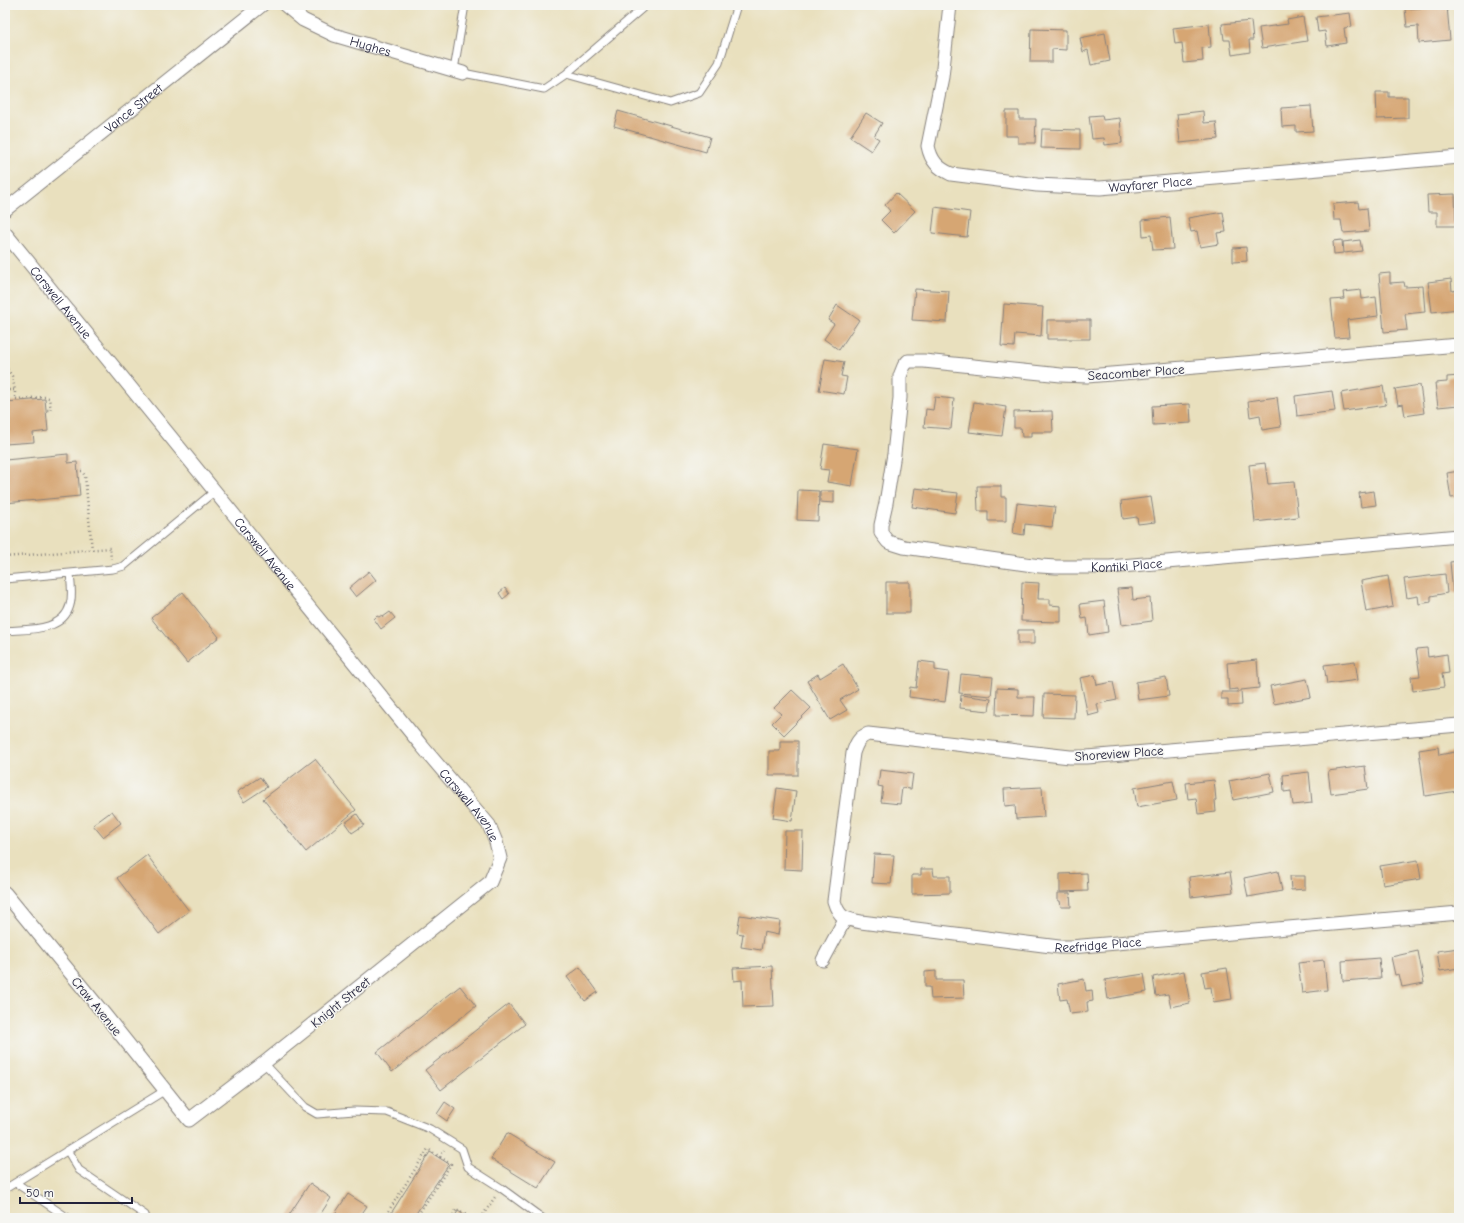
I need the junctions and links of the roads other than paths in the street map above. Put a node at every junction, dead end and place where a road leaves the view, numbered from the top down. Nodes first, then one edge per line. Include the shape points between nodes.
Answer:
1 (262, 5) edge
2 (285, 5) edge
3 (465, 5) edge
4 (646, 5) edge
5 (737, 5) edge
6 (950, 5) edge
7 (459, 71) junction
8 (566, 74) junction
9 (1459, 157) edge
10 (5, 210) edge
11 (5, 233) edge
12 (1459, 345) edge
13 (894, 454) joint
14 (215, 491) junction
15 (1459, 536) edge
16 (70, 574) junction
17 (5, 579) edge
18 (5, 631) edge
19 (1459, 726) edge
20 (490, 882) joint
21 (5, 893) edge
22 (1459, 912) edge
23 (845, 919) junction
24 (823, 960) dead end
25 (264, 1063) junction
26 (164, 1091) junction
27 (188, 1120) joint
28 (67, 1150) junction
29 (16, 1183) junction
30 (5, 1189) edge
31 (68, 1218) edge
32 (146, 1218) edge
33 (542, 1218) edge

1 - 10 street, Vance Street
2 - 7 street, Hughes via 303,20 334,35
3 - 7 lane
4 - 8 lane
5 - 8 lane via 719,63 699,93 670,103
6 - 9 street, Wayfarer Place via 942,77 928,146 935,164 951,174 1037,185 1100,188
7 - 8 lane via 544,89
11 - 14 street, Carswell Avenue
12 - 13 street, Seacomber Place via 1087,376 924,360 908,361 900,376
13 - 15 street, Kontiki Place via 881,533 888,542 904,547 1040,566 1110,567
14 - 16 lane via 124,566
14 - 20 street, Carswell Avenue via 489,825 500,858
16 - 17 lane
16 - 18 lane via 72,594 66,616 56,624
19 - 23 street, Shoreview Place via 1087,757 868,734 862,736 853,753 834,901 838,912
20 - 25 street, Knight Street
21 - 26 street, Craw Avenue
22 - 23 street, Reefridge Place via 1071,947
23 - 24 street
25 - 27 street, Knight Street
25 - 33 lane via 304,1107 317,1114 387,1112 430,1129 462,1149 468,1168
26 - 27 street, Craw Avenue
26 - 28 lane
28 - 29 lane
28 - 32 lane via 79,1170
29 - 30 lane
29 - 31 lane

